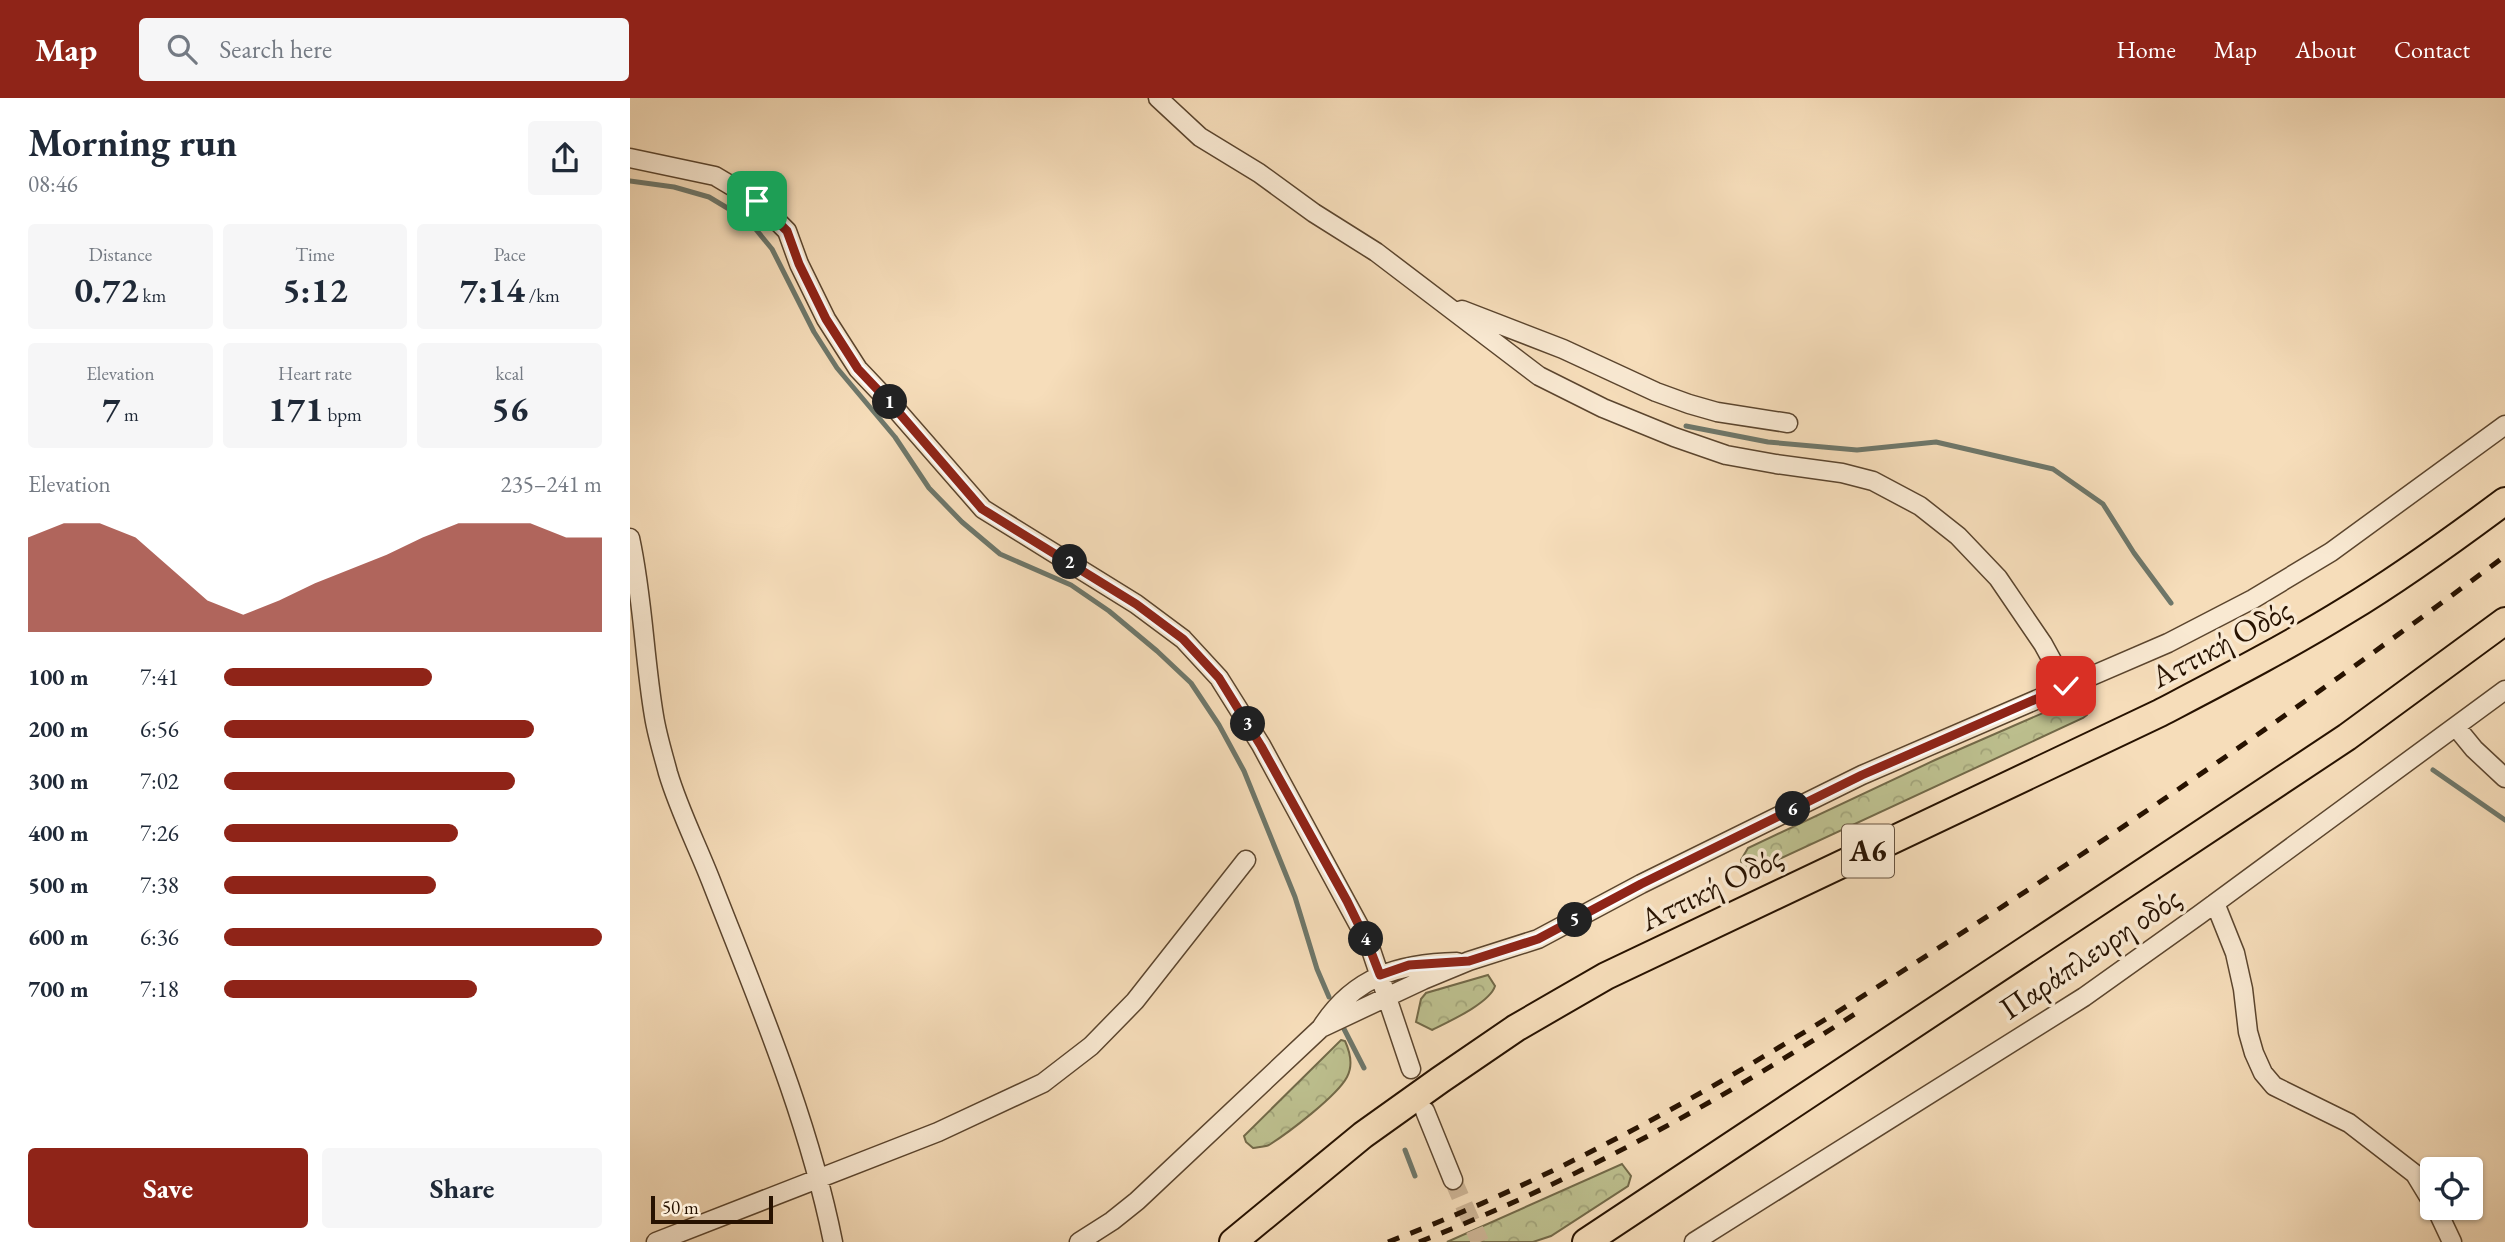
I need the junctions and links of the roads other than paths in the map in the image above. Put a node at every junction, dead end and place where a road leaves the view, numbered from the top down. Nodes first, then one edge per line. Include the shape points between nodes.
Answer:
1 (1158, 98) edge
2 (630, 158) edge
3 (1444, 302) junction
4 (1788, 423) dead end
5 (2505, 425) edge
6 (2505, 501) edge
7 (630, 538) edge
8 (2505, 621) edge
9 (2066, 686) junction
10 (2505, 690) edge
11 (2456, 727) junction
12 (2505, 778) edge
13 (1246, 860) dead end
14 (2216, 903) junction
15 (1469, 961) junction
16 (1380, 975) junction
17 (1386, 996) junction
18 (1321, 1027) junction
19 (1411, 1069) dead end
20 (1425, 1111) dead end
21 (818, 1180) junction
22 (1453, 1180) tunnel mouth
23 (2420, 1182) edge
24 (2442, 1220) edge
25 (656, 1242) edge
26 (833, 1242) edge
27 (1079, 1242) edge
28 (1233, 1242) edge
29 (1586, 1242) edge
30 (1694, 1242) edge
31 (2452, 1242) edge

1 - 3 street via 1200,137
2 - 16 street via 715,176 757,201 787,231 826,319 858,369 982,509 1136,604 1183,639 1219,678 1347,901
3 - 4 street via 1689,404
3 - 9 street via 1539,376 1603,408 1726,455 1873,481 1920,506 1958,536 1998,578
5 - 9 street via 2331,552 2253,599 2168,643
6 - 28 highway, Αττική Οδός / Α6 via 2359,603 2205,690 1606,976 1538,1015 1363,1135
7 - 21 street via 654,718 668,774 780,1063
8 - 29 highway via 2347,737
9 - 15 street via 1862,775 1538,939
10 - 11 street, Παράπλευρη οδός
11 - 12 street
11 - 14 street, Παράπλευρη οδός
13 - 21 street via 1135,1001 1091,1046 1043,1083
14 - 23 street via 2235,954 2248,1032 2263,1073 2274,1086 2349,1123
14 - 30 street, Παράπλευρη οδός via 2084,997
15 - 16 street via 1409,965
15 - 17 street
16 - 17 street
16 - 18 street via 1343,999
17 - 18 street
17 - 19 street
18 - 27 street via 1138,1201
20 - 22 street
21 - 25 street
21 - 26 street
24 - 31 street

